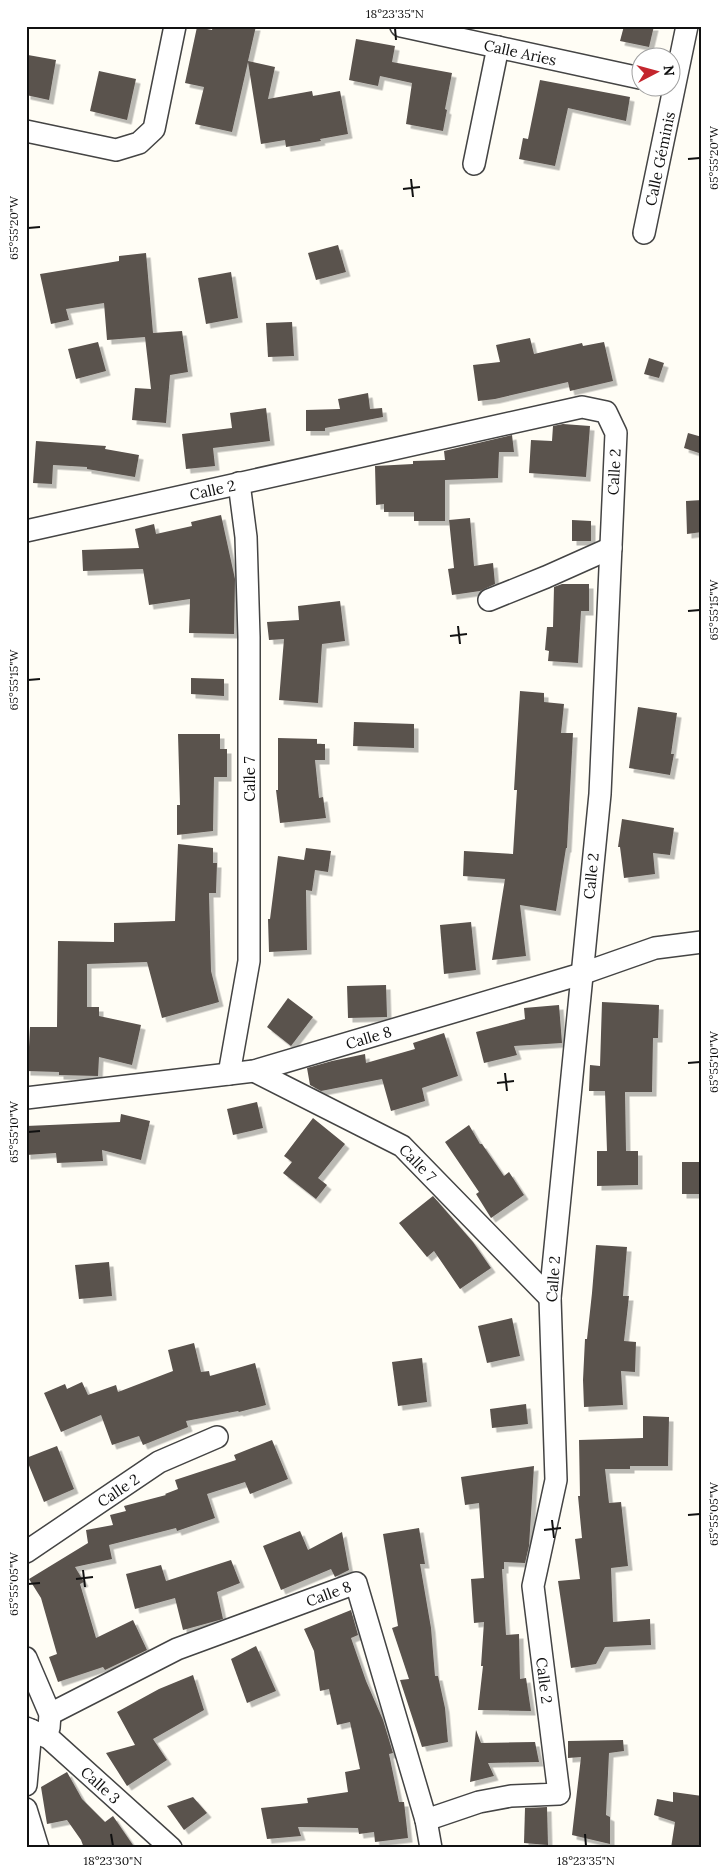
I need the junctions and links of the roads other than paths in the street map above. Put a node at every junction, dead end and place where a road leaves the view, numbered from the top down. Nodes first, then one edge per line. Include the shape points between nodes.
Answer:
1 (175, 26) edge
2 (401, 26) edge
3 (687, 26) edge
4 (498, 47) junction
5 (680, 56) edge
6 (630, 76) edge
7 (670, 98) edge
8 (26, 131) edge
9 (474, 164) dead end
10 (644, 233) dead end
11 (239, 483) junction
12 (26, 531) edge
13 (611, 548) junction
14 (489, 600) dead end
15 (702, 942) edge
16 (581, 974) junction
17 (254, 1071) junction
18 (228, 1074) junction
19 (26, 1098) edge
20 (550, 1298) junction
21 (217, 1437) dead end
22 (26, 1552) edge
23 (26, 1658) edge
24 (50, 1714) junction
25 (35, 1732) edge
26 (26, 1785) edge
27 (26, 1808) edge
28 (426, 1820) junction
29 (38, 1848) edge
30 (171, 1848) edge
31 (431, 1848) edge

1 - 8 street via 154,129 139,143 116,150
2 - 4 street, Calle Aries
3 - 5 street, Calle Géminis
4 - 6 street, Calle Aries
4 - 9 street
7 - 10 street, Calle Géminis
11 - 12 street, Calle 2
11 - 13 street, Calle 2 via 582,407 606,412 616,433
11 - 18 street, Calle 7 via 246,537 249,637 249,962
13 - 14 street
13 - 16 street, Calle 2 via 600,794
15 - 16 street, Calle 8 via 655,948
16 - 17 street, Calle 8
16 - 20 street, Calle 2
17 - 18 street, Calle 8
17 - 20 street, Calle 7 via 402,1146
18 - 19 street, Calle 8
20 - 28 street, Calle 2 via 556,1480 533,1586 558,1794 511,1796 479,1802
21 - 22 street, Calle 2 via 159,1462
23 - 24 street
24 - 25 street
24 - 28 street, Calle 8 via 177,1648 356,1583
25 - 26 street
25 - 30 street, Calle 3
27 - 29 street
28 - 31 street, Calle 8

